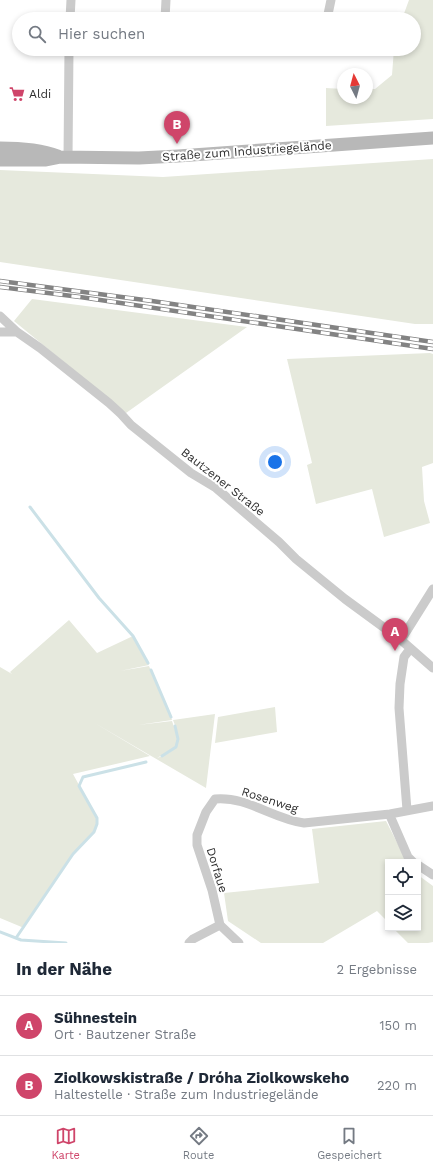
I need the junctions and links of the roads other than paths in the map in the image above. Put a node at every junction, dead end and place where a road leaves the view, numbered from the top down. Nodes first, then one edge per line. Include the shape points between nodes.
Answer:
1 (71, 0) edge
2 (166, 0) edge
3 (331, 0) edge
4 (70, 12) edge
5 (165, 12) edge
6 (328, 12) edge
7 (69, 56) edge
8 (433, 138) edge
9 (0, 148) edge
10 (65, 158) junction
11 (0, 160) edge
12 (0, 316) edge
13 (0, 332) edge
14 (17, 332) junction
15 (433, 589) edge
16 (401, 640) junction
17 (410, 650) junction
18 (433, 668) edge
19 (215, 799) joint
20 (433, 806) edge
21 (407, 810) junction
22 (390, 814) junction
23 (410, 859) edge
24 (421, 867) edge
25 (433, 875) edge
26 (220, 925) junction
27 (189, 943) edge
28 (239, 943) edge

1 - 4 street
2 - 5 street
3 - 6 street
7 - 10 street
8 - 10 main road, Straße zum Industriegelände via 178,156
9 - 10 main road, Straße zum Industriegelände via 31,149
10 - 11 main road, Straße zum Industriegelände
12 - 14 street, Bautzener Straße
13 - 14 street
14 - 16 street, Bautzener Straße via 109,403 131,425 192,473 216,488 345,599
15 - 16 street
16 - 17 street, Bautzener Straße
17 - 18 street, Bautzener Straße
17 - 21 street via 404,657 399,708
19 - 22 street, Rosenweg via 224,798 251,804 291,821 304,823
19 - 26 street, Dorfaue via 206,812 197,834 197,845
20 - 21 street, Rosenweg
21 - 22 street, Rosenweg
22 - 23 street
24 - 25 street
26 - 27 street
26 - 28 street

